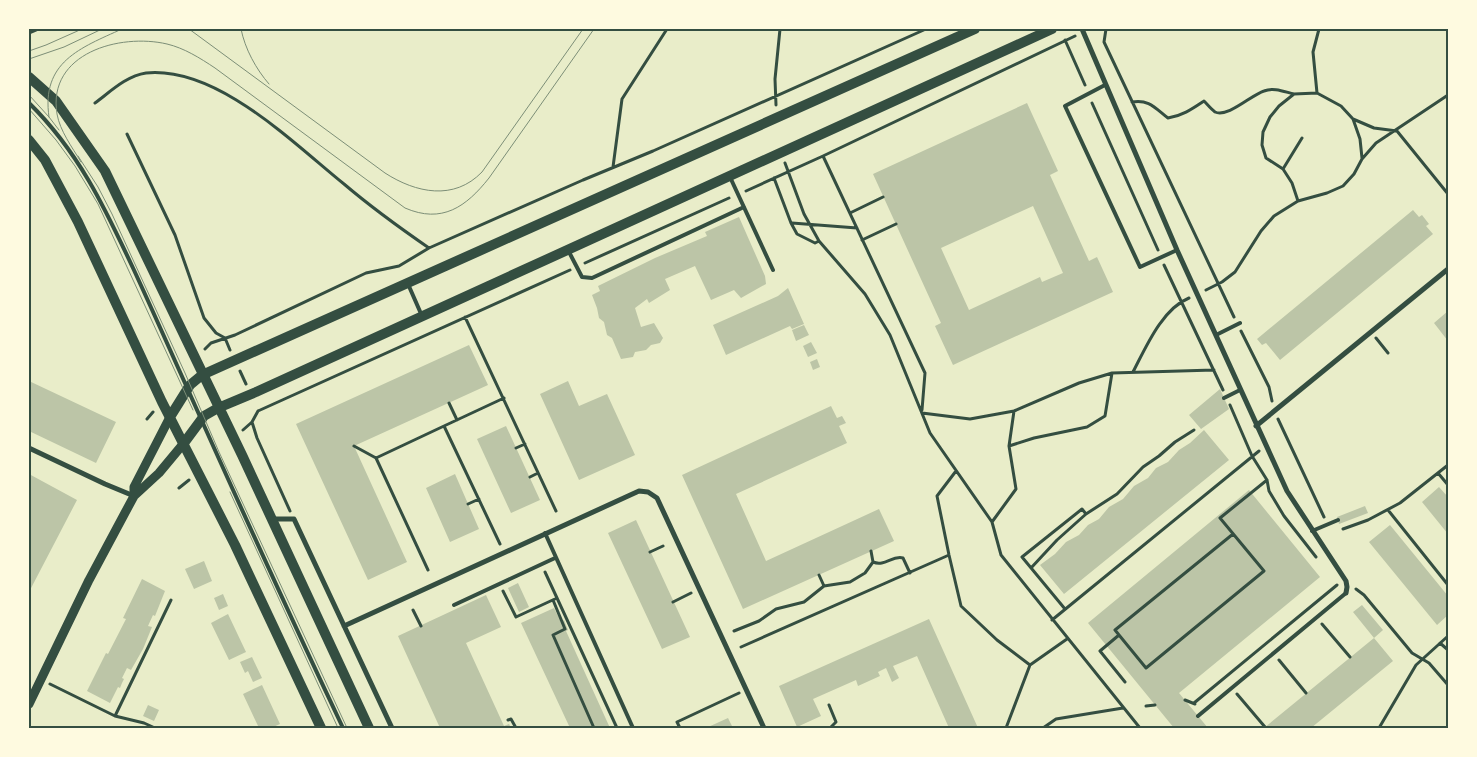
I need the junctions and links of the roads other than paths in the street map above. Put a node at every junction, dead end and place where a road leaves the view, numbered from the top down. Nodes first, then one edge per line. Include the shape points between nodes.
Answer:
1 (36, 29) edge
2 (976, 29) edge
3 (1052, 29) edge
4 (1083, 31) edge
5 (29, 32) edge
6 (29, 77) edge
7 (1105, 85) junction
8 (29, 102) edge
9 (29, 140) edge
10 (729, 176) junction
11 (744, 206) junction
12 (568, 250) junction
13 (1177, 250) junction
14 (1448, 269) edge
15 (773, 270) dead end
16 (407, 283) junction
17 (422, 316) junction
18 (1239, 324) road end
19 (1216, 336) junction
20 (202, 374) junction
21 (187, 388) junction
22 (1240, 390) junction
23 (1224, 398) dead end
24 (218, 408) junction
25 (170, 417) junction
26 (201, 419) junction
27 (1256, 426) junction
28 (184, 443) junction
29 (29, 448) edge
30 (134, 496) junction
31 (271, 520) junction
32 (1338, 520) dead end
33 (1312, 531) junction
34 (544, 533) junction
35 (555, 558) junction
36 (1346, 593) joint
37 (454, 605) dead end
38 (344, 626) junction
39 (29, 704) edge
40 (1198, 716) dead end
41 (321, 728) edge
42 (342, 728) edge
43 (369, 728) edge
44 (392, 728) edge
45 (633, 728) edge
46 (764, 728) edge

1 - 5 street
2 - 16 main road
3 - 10 main road
4 - 7 street
6 - 20 main road via 56,101 105,171
7 - 13 street
7 - 13 lane via 1064,106 1140,267
8 - 21 lane via 94,188
9 - 25 main road via 45,160 78,222
10 - 11 lane
10 - 12 main road
11 - 12 lane via 592,278 582,277
11 - 15 lane
12 - 17 main road
13 - 19 street
14 - 27 street
16 - 17 lane
16 - 20 main road
17 - 24 main road
18 - 19 lane
19 - 22 street
20 - 21 main road
20 - 24 main road
21 - 25 main road
21 - 26 lane
22 - 23 lane
22 - 27 street
24 - 26 main road
24 - 31 main road
25 - 28 main road
25 - 30 street via 134,487
26 - 28 main road
26 - 42 lane
27 - 33 street via 1287,492
28 - 30 street
28 - 41 main road
29 - 30 street
30 - 39 street
31 - 38 street via 294,519
31 - 43 main road
32 - 33 lane
33 - 36 street via 1346,581
34 - 35 lane
34 - 38 street
34 - 46 street via 639,491 657,498
35 - 37 lane
35 - 45 lane
36 - 40 lane
38 - 44 street

